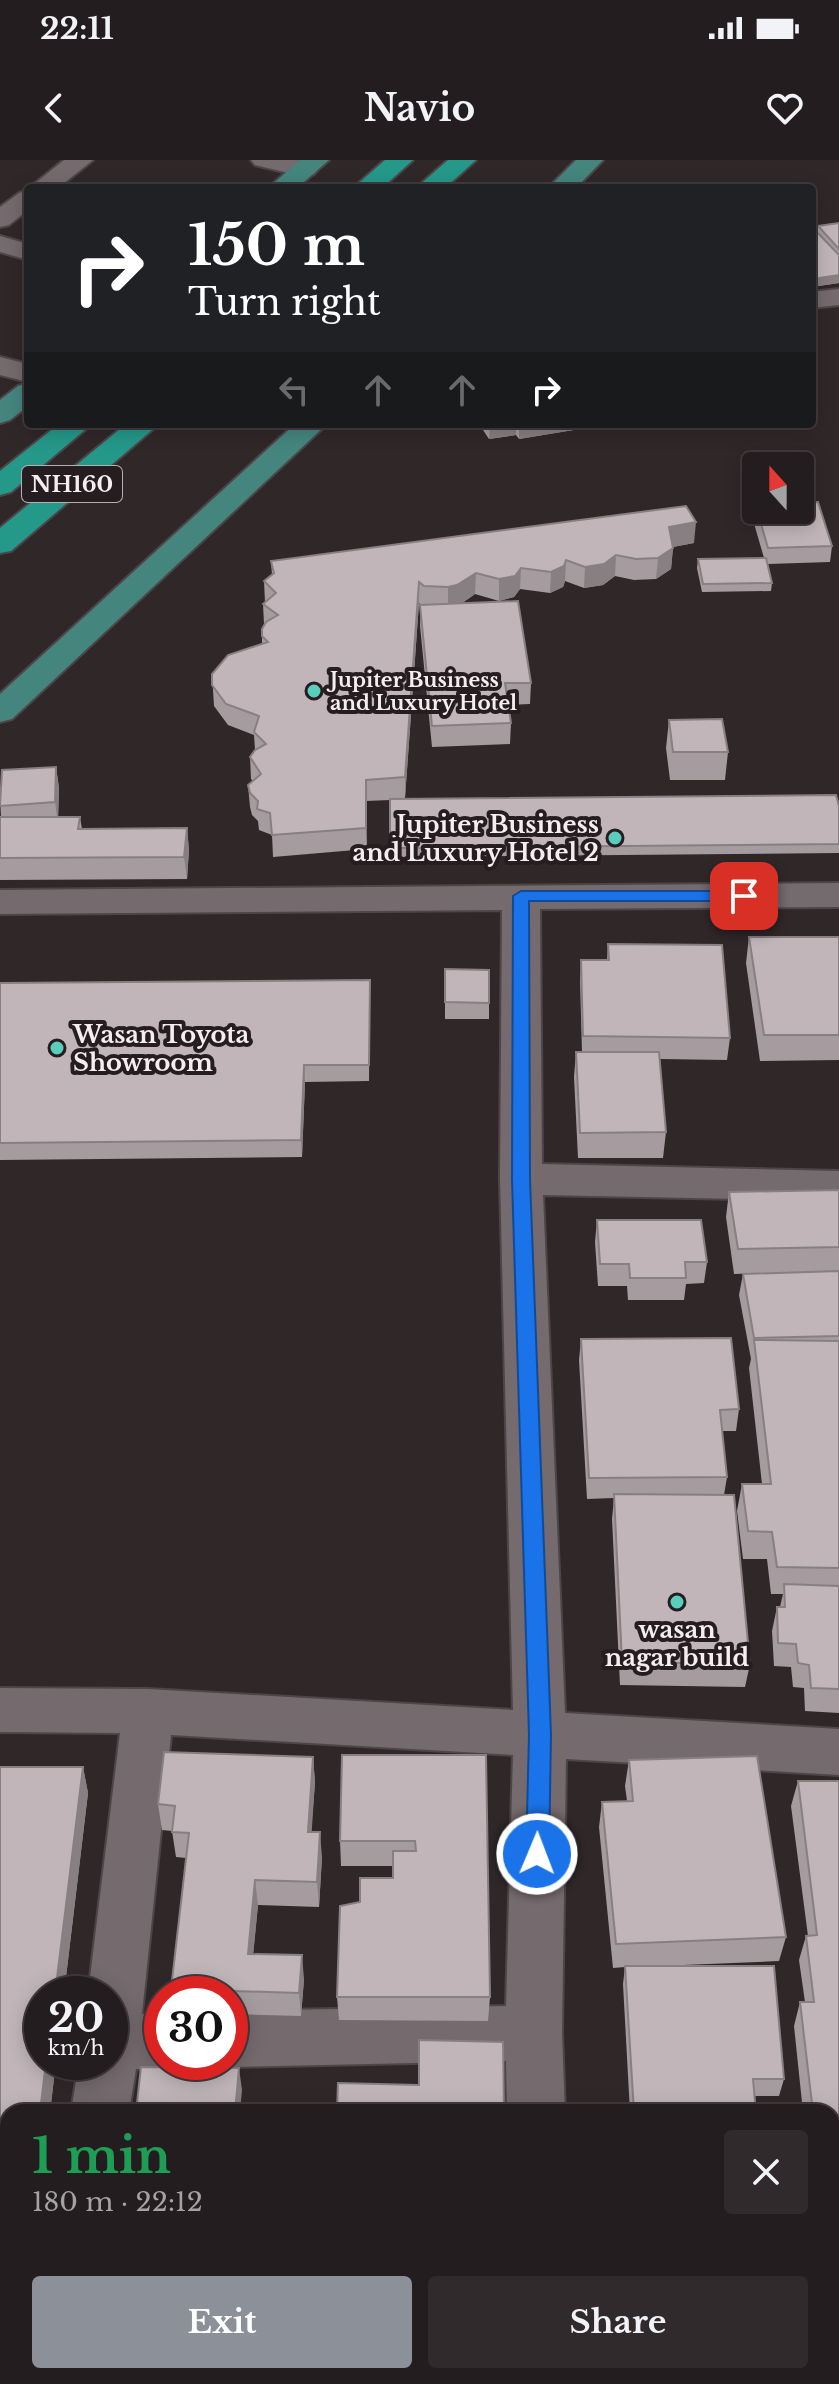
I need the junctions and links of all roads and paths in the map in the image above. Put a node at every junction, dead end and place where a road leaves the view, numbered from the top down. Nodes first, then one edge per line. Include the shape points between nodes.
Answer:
1 (80, 160) edge
2 (264, 160) edge
3 (400, 160) edge
4 (463, 160) edge
5 (590, 160) edge
6 (311, 164) edge
7 (47, 184) edge
8 (286, 184) edge
9 (371, 184) edge
10 (434, 184) edge
11 (565, 184) edge
12 (24, 201) edge
13 (0, 219) edge
14 (0, 244) edge
15 (24, 251) edge
16 (839, 297) edge
17 (816, 300) edge
18 (0, 366) edge
19 (24, 372) edge
20 (24, 395) edge
21 (0, 414) edge
22 (72, 428) edge
23 (139, 428) edge
24 (308, 428) edge
25 (0, 486) edge
26 (0, 544) edge
27 (0, 712) edge
28 (839, 895) edge
29 (521, 896) junction
30 (0, 902) edge
31 (521, 1179) junction
32 (839, 1186) edge
33 (0, 1710) edge
34 (148, 1711) junction
35 (540, 1735) junction
36 (839, 1752) edge
37 (118, 1976) edge
38 (534, 2033) junction
39 (248, 2039) edge
40 (105, 2080) edge
41 (101, 2104) edge
42 (536, 2104) edge

1 - 7 street
2 - 6 street
3 - 9 highway
4 - 10 highway
5 - 11 main road
6 - 8 main road
12 - 13 street
14 - 15 street
16 - 17 street
18 - 19 street
20 - 21 main road
22 - 25 highway, NH160
23 - 26 highway, NH160
24 - 27 main road
28 - 29 street
29 - 30 street
29 - 31 street
31 - 32 street
31 - 35 street
33 - 34 street
34 - 35 street
34 - 37 street
35 - 36 street
35 - 38 street
38 - 39 street
38 - 42 street
40 - 41 street

